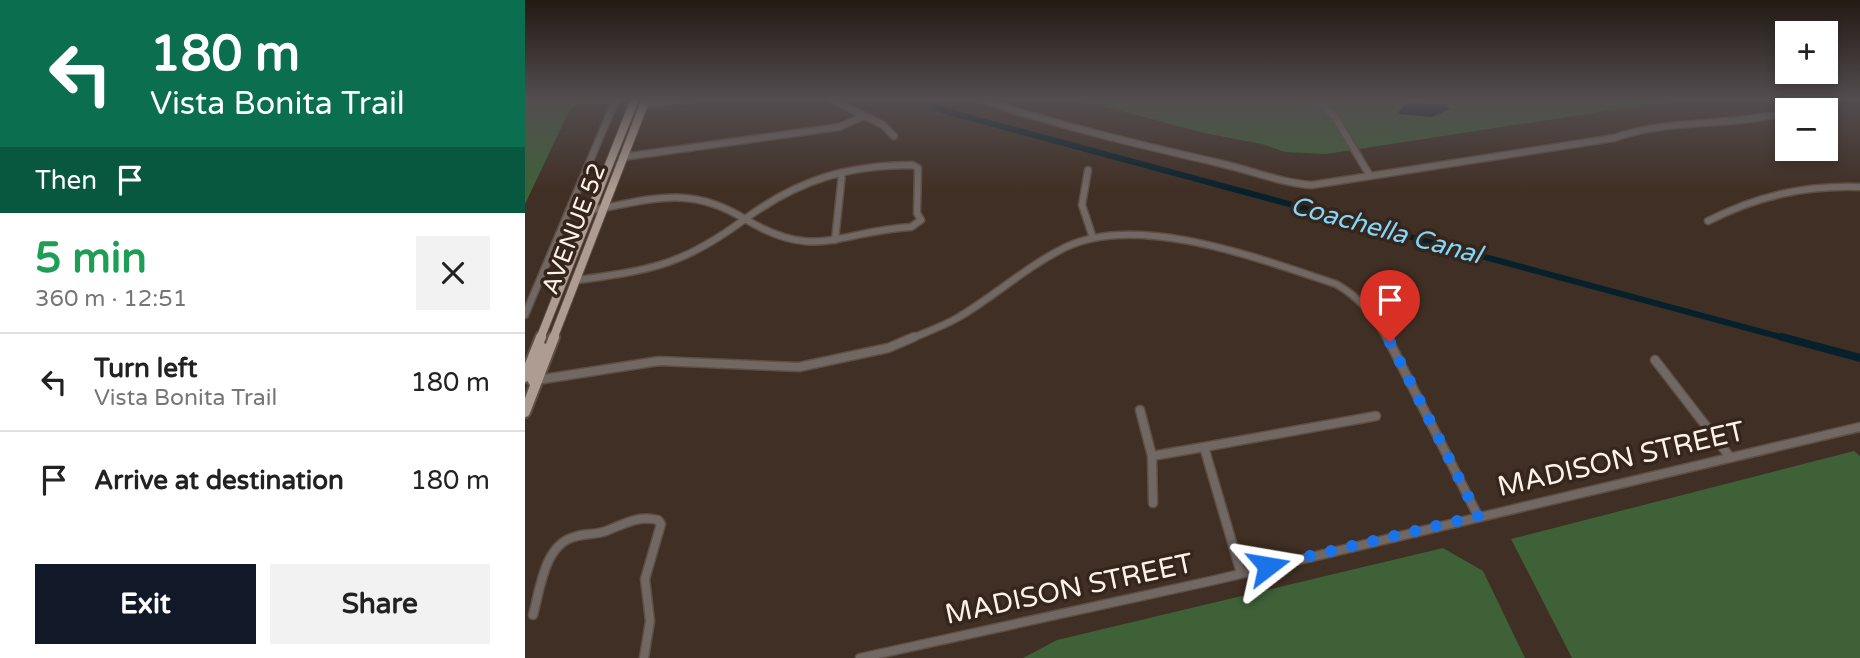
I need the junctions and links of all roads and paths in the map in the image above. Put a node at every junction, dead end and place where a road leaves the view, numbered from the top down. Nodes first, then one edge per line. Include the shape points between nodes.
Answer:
1 (603, 130) edge
2 (623, 130) edge
3 (634, 130) edge
4 (820, 130) edge
5 (888, 130) edge
6 (1082, 130) edge
7 (1343, 130) edge
8 (1639, 130) edge
9 (621, 134) junction
10 (894, 136) dead end
11 (623, 158) junction
12 (1088, 170) dead end
13 (842, 174) junction
14 (1370, 176) junction
15 (1860, 187) edge
16 (604, 208) junction
17 (591, 210) junction
18 (744, 219) junction
19 (1708, 221) dead end
20 (1093, 238) junction
21 (835, 240) junction
22 (577, 280) junction
23 (556, 299) junction
24 (525, 315) edge
25 (1655, 359) dead end
26 (525, 377) edge
27 (537, 380) junction
28 (1140, 410) dead end
29 (525, 412) edge
30 (1375, 416) dead end
31 (1860, 427) edge
32 (1204, 447) junction
33 (1152, 456) junction
34 (1730, 457) junction
35 (1153, 503) dead end
36 (1478, 516) junction
37 (1241, 573) junction
38 (533, 615) dead end
39 (644, 658) edge
40 (860, 658) edge

1 - 24 street
2 - 9 main road, AVENUE 52
3 - 11 main road, AVENUE 52
4 - 11 street
5 - 10 street
6 - 14 street via 1293,184
7 - 14 street
8 - 14 street via 1613,138
9 - 11 main road via 618,157
9 - 17 main road, AVENUE 52
11 - 16 main road, AVENUE 52
12 - 20 street via 1082,205
13 - 18 street via 800,183
13 - 21 street
13 - 21 street via 916,166 921,219 914,226
15 - 19 street via 1768,194
16 - 17 street
16 - 18 street via 682,197 715,202
16 - 22 main road, AVENUE 52
17 - 23 main road, AVENUE 52
18 - 21 street via 774,237 812,243
18 - 22 street via 680,259 639,271
20 - 27 street via 1044,257 958,318 888,348 799,367 659,361
20 - 36 street via 1155,234 1185,239 1309,275 1354,294 1379,322
22 - 27 main road, AVENUE 52
23 - 26 main road, AVENUE 52
23 - 27 main road via 556,314 532,377
25 - 34 street
27 - 29 main road, AVENUE 52
28 - 33 street
30 - 32 street
31 - 34 street, MADISON STREET
32 - 33 street
32 - 37 street
33 - 35 street
34 - 36 street, MADISON STREET
36 - 37 street, MADISON STREET
37 - 40 street, MADISON STREET
38 - 39 street via 551,557 560,544 603,533 633,519 658,520 660,530 645,579 650,621

